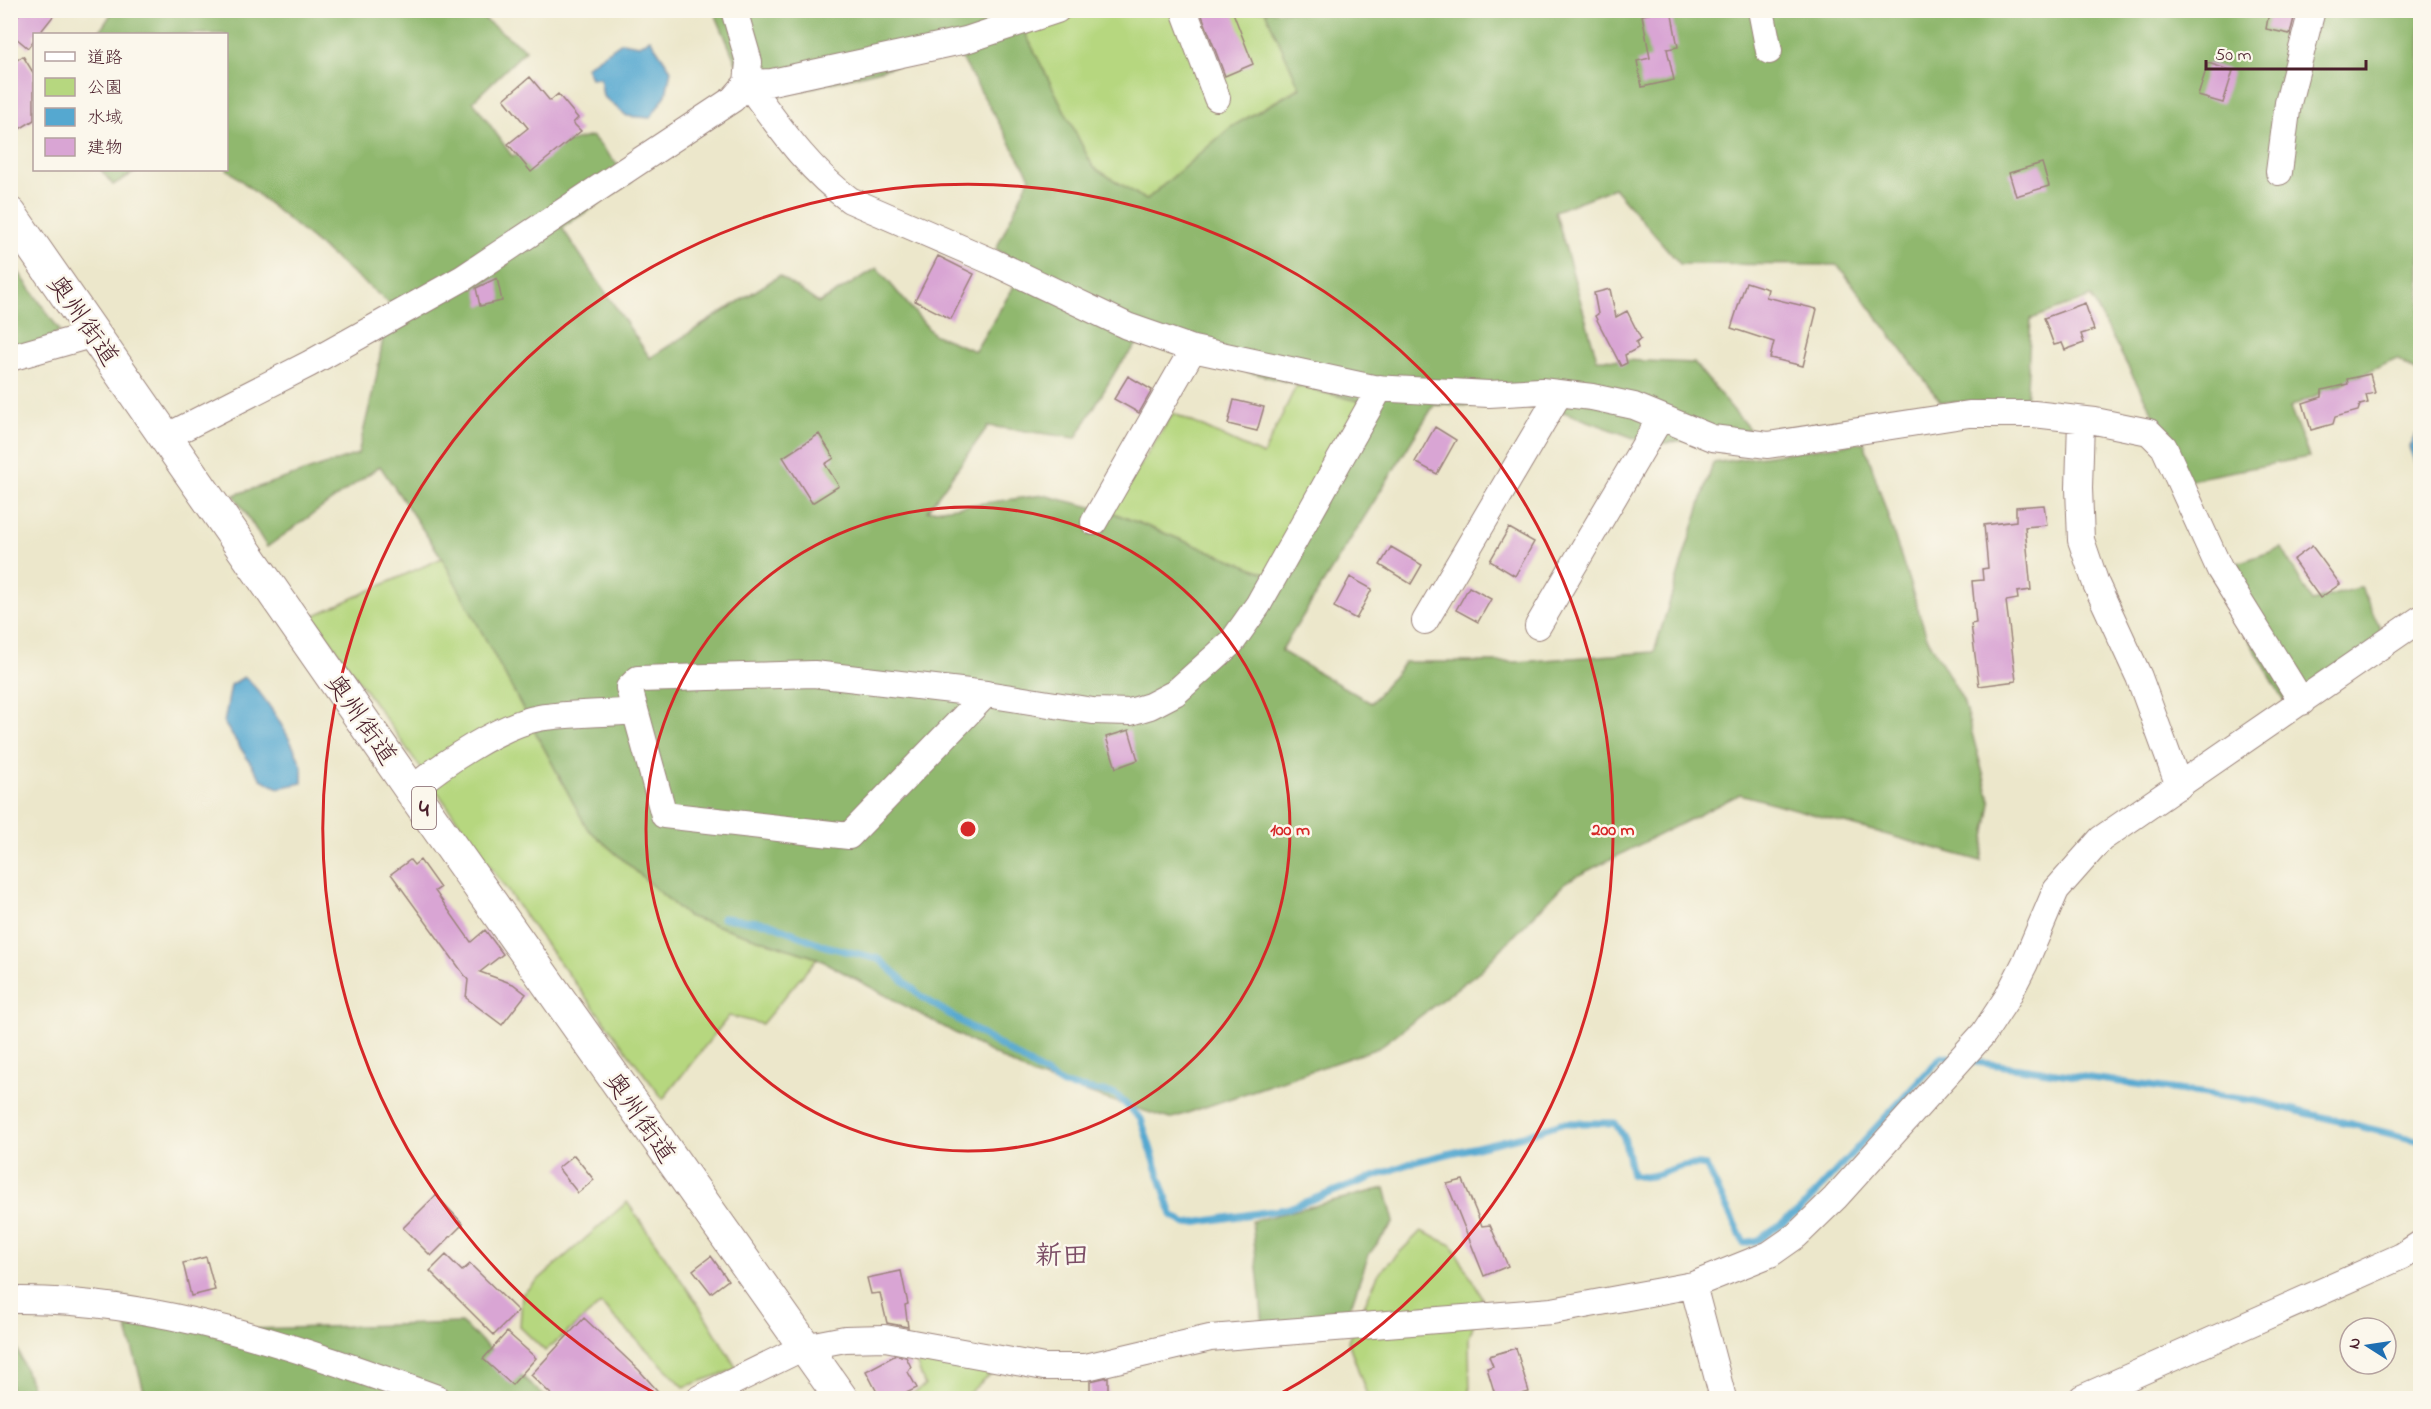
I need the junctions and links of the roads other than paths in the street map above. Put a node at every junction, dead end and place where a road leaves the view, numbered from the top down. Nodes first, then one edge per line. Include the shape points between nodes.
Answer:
1 (734, 10) edge
2 (1057, 10) edge
3 (1184, 10) edge
4 (1761, 10) edge
5 (2312, 10) edge
6 (1769, 51) dead end
7 (747, 83) junction
8 (1217, 98) dead end
9 (2279, 172) dead end
10 (10, 214) edge
11 (94, 334) junction
12 (1193, 349) junction
13 (10, 358) edge
14 (1380, 388) junction
15 (1559, 394) junction
16 (1661, 417) junction
17 (2081, 420) junction
18 (166, 437) junction
19 (1094, 522) dead end
20 (2421, 619) edge
21 (1425, 621) dead end
22 (1538, 626) dead end
23 (987, 694) junction
24 (2302, 702) junction
25 (635, 711) junction
26 (2179, 786) junction
27 (411, 790) junction
28 (2421, 1244) edge
29 (1693, 1285) junction
30 (10, 1300) edge
31 (804, 1347) junction
32 (437, 1398) edge
33 (700, 1398) edge
34 (841, 1398) edge
35 (1723, 1398) edge
36 (2082, 1398) edge

1 - 7 street via 749,62
2 - 7 street via 966,40 772,82
3 - 8 street
4 - 6 street
5 - 9 street via 2288,103
7 - 12 street via 810,166 850,200 1126,326
7 - 18 street via 733,99 463,279
10 - 11 highway, 奥州街道 / 4
11 - 13 street
11 - 18 highway, 奥州街道 / 4
12 - 14 street
12 - 19 street
14 - 15 street
14 - 23 street via 1258,605 1232,642 1175,693 1130,712 1093,711
15 - 16 street via 1634,406
15 - 21 street
16 - 17 street via 1712,438 1768,445 1969,414 2034,414
16 - 22 street
17 - 24 street via 2149,432 2164,447 2220,570
17 - 26 street via 2082,540 2096,584 2139,677
18 - 27 highway, 奥州街道 / 4
20 - 24 street
23 - 25 street via 814,674 638,679 629,688
23 - 25 street via 849,836 664,815
24 - 26 street
25 - 27 street via 537,718 445,762
26 - 29 street via 2101,839 2062,882 2007,998 1984,1033 1835,1198 1797,1235 1770,1254
27 - 31 highway, 奥州街道 / 4
28 - 36 street via 2402,1256
29 - 31 street via 1552,1311 1210,1338 1086,1367 1044,1367 885,1338 845,1339
29 - 35 street
30 - 32 street via 99,1303 248,1335 303,1350
31 - 33 street
31 - 34 highway, 奥州街道 / 4

